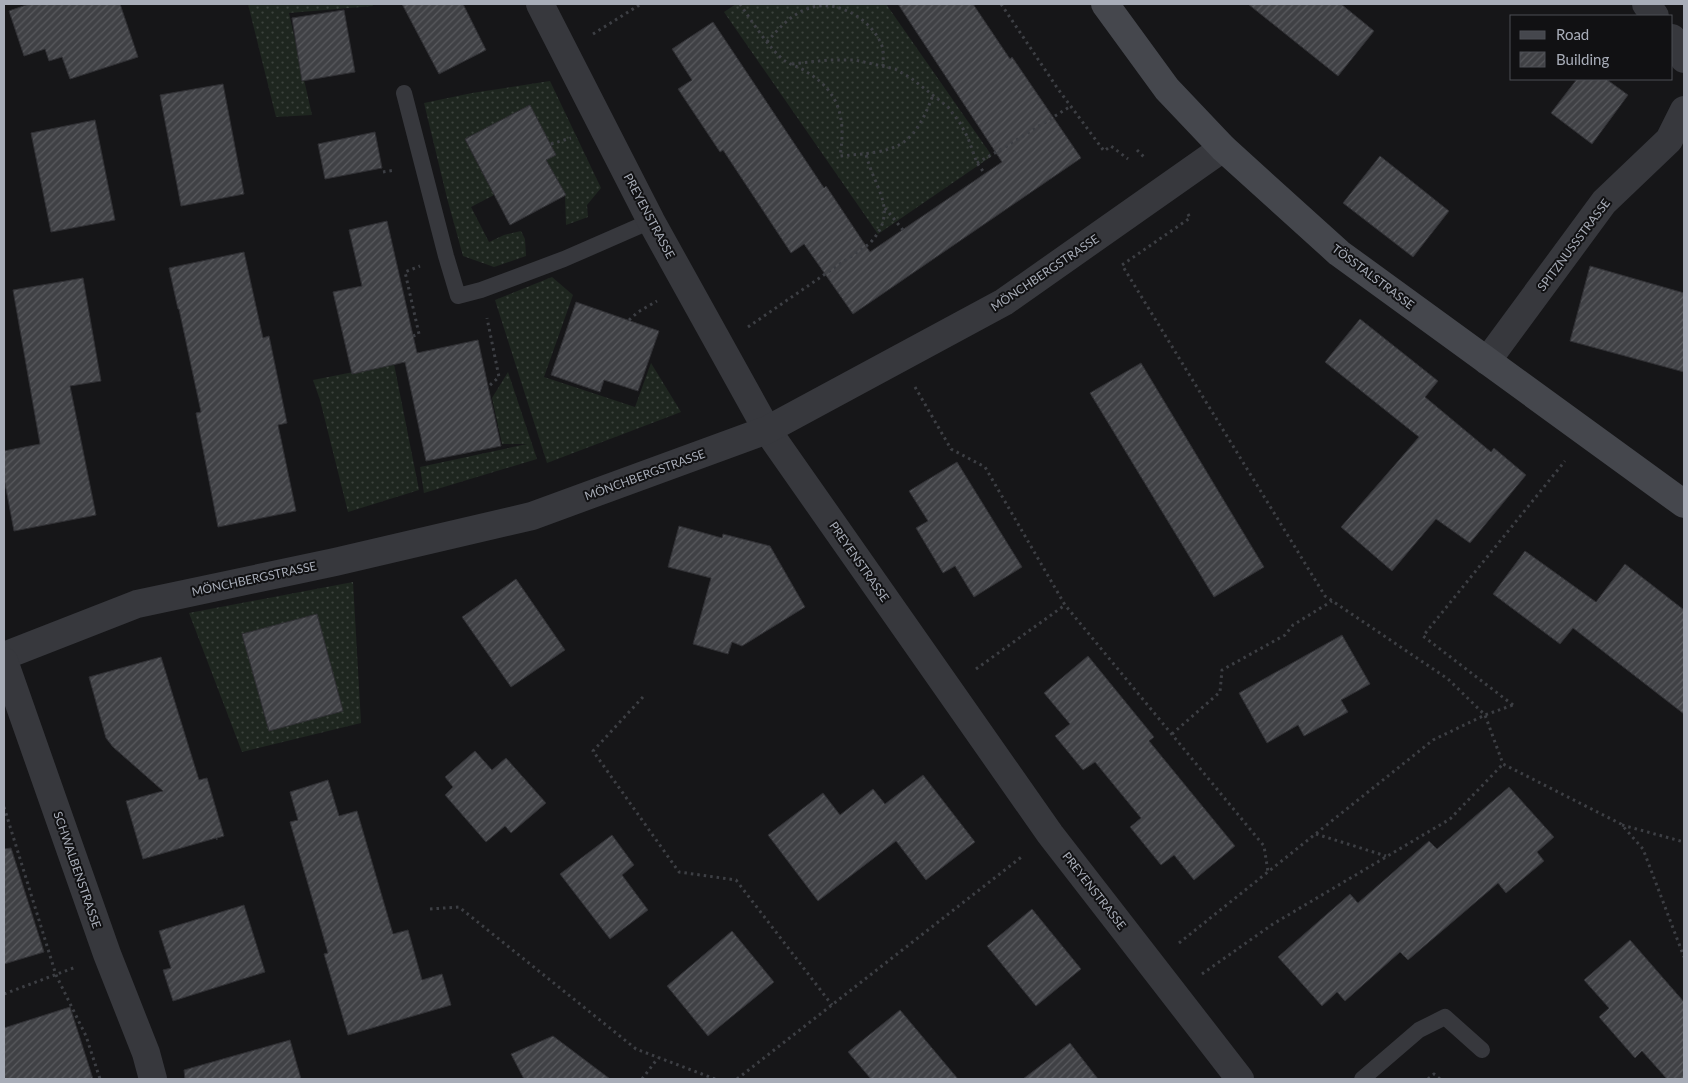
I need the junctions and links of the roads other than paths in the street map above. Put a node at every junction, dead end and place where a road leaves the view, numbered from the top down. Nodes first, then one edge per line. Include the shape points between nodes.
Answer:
1 (540, 4) edge
2 (1105, 4) edge
3 (1646, 4) edge
4 (1654, 15) edge
5 (1673, 39) edge
6 (1684, 60) edge
7 (404, 93) dead end
8 (1684, 110) edge
9 (1223, 148) junction
10 (651, 222) junction
11 (1487, 361) junction
12 (767, 430) junction
13 (1684, 504) edge
14 (4, 656) edge
15 (4, 661) edge
16 (1482, 1050) dead end
17 (153, 1079) edge
18 (1240, 1079) edge
19 (1362, 1079) edge

1 - 10 street, PREYENSTRASSE
2 - 9 main road, TÖSSTALSTRASSE via 1167,90
3 - 4 street
5 - 6 street
7 - 10 lane via 458,296 564,259
8 - 11 street, SPITZNUSSSTRASSE via 1669,140 1604,202
9 - 11 main road, TÖSSTALSTRASSE via 1339,253
9 - 12 street, MÖNCHBERGSTRASSE via 1004,302
10 - 12 street, PREYENSTRASSE
11 - 13 main road, TÖSSTALSTRASSE
12 - 14 street, MÖNCHBERGSTRASSE via 532,516 137,604
12 - 18 street, PREYENSTRASSE via 1050,834
15 - 17 street, SCHWALBENSTRASSE
16 - 19 lane via 1445,1017 1419,1030

